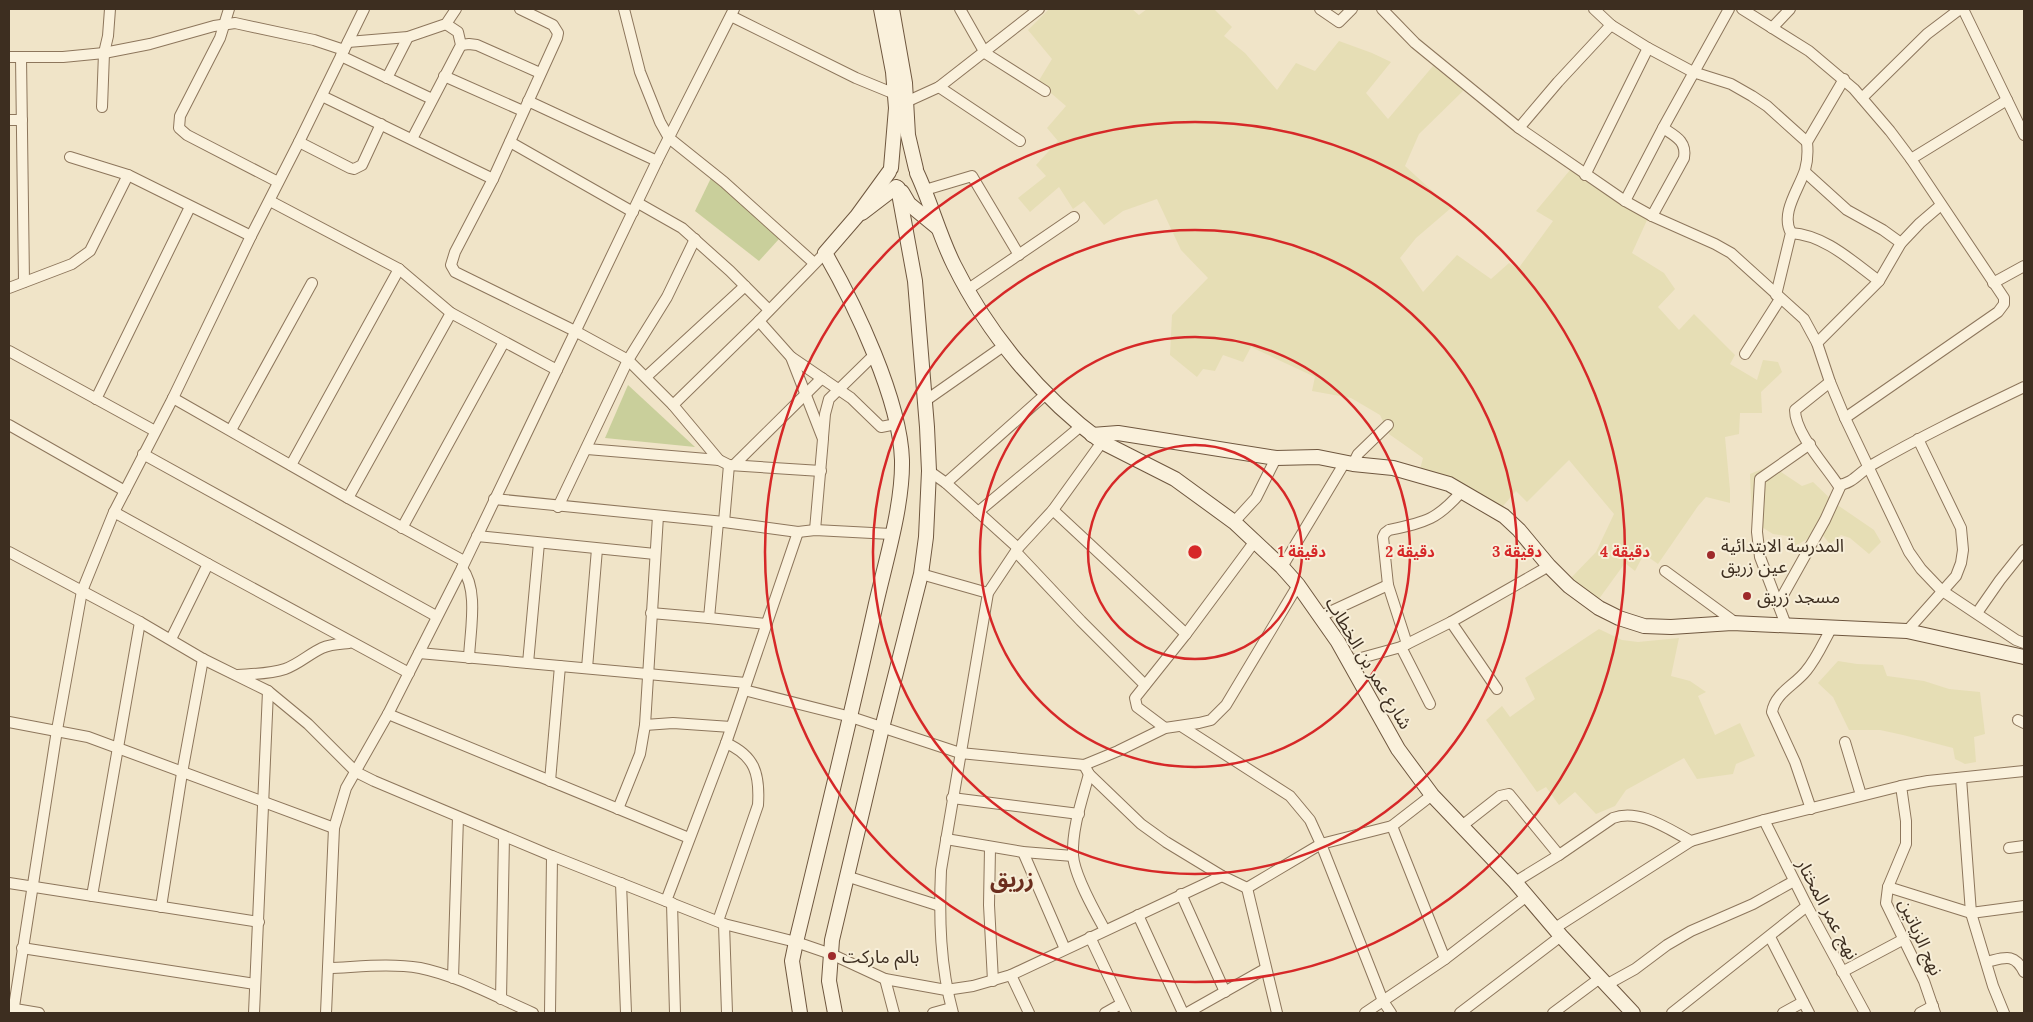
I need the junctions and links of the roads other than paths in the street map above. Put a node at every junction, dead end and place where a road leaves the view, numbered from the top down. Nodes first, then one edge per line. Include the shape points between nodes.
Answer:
1 (110, 9) edge
2 (229, 9) edge
3 (364, 9) edge
4 (456, 9) edge
5 (520, 9) edge
6 (624, 9) edge
7 (880, 9) edge
8 (892, 9) edge
9 (960, 9) edge
10 (1039, 9) edge
11 (1320, 9) edge
12 (1352, 9) edge
13 (1382, 9) edge
14 (1594, 9) edge
15 (1729, 9) edge
16 (1742, 9) edge
17 (1790, 9) edge
18 (1962, 9) edge
19 (732, 12) edge
20 (446, 24) junction
21 (224, 25) junction
22 (1611, 25) junction
23 (1772, 28) junction
24 (408, 36) junction
25 (461, 45) junction
26 (1648, 48) junction
27 (345, 49) junction
28 (104, 53) junction
29 (985, 53) junction
30 (9, 57) edge
31 (21, 57) junction
32 (1693, 72) junction
33 (540, 74) junction
34 (444, 76) junction
35 (387, 78) junction
36 (1844, 79) junction
37 (939, 87) junction
38 (1045, 92) dead end
39 (322, 96) junction
40 (901, 98) junction
41 (1862, 98) junction
42 (432, 99) junction
43 (2008, 100) junction
44 (528, 101) junction
45 (102, 107) dead end
46 (523, 112) junction
47 (9, 120) edge
48 (22, 120) junction
49 (381, 124) junction
50 (1519, 128) junction
51 (1662, 128) junction
52 (2024, 135) edge
53 (669, 138) junction
54 (412, 139) junction
55 (1020, 141) dead end
56 (299, 142) junction
57 (510, 142) junction
58 (1807, 142) junction
59 (70, 157) dead end
60 (1911, 158) junction
61 (657, 162) junction
62 (890, 170) junction
63 (916, 171) junction
64 (1804, 172) junction
65 (128, 175) junction
66 (1585, 175) junction
67 (493, 179) junction
68 (278, 182) junction
69 (898, 188) junction
70 (925, 190) junction
71 (270, 201) junction
72 (1625, 201) junction
73 (1942, 205) junction
74 (190, 207) junction
75 (636, 208) junction
76 (857, 216) junction
77 (1652, 216) junction
78 (1074, 217) dead end
79 (937, 227) junction
80 (1791, 233) junction
81 (251, 236) junction
82 (695, 239) junction
83 (1901, 243) junction
84 (825, 253) junction
85 (1019, 255) junction
86 (814, 263) junction
87 (2024, 266) edge
88 (399, 269) junction
89 (1879, 281) junction
90 (24, 282) junction
91 (312, 283) dead end
92 (1993, 283) junction
93 (745, 286) junction
94 (9, 288) edge
95 (967, 290) junction
96 (1778, 297) junction
97 (769, 310) junction
98 (451, 313) junction
99 (760, 321) junction
100 (575, 331) junction
101 (504, 342) junction
102 (1817, 343) junction
103 (1005, 345) junction
104 (9, 350) edge
105 (1745, 354) dead end
106 (874, 355) junction
107 (791, 357) junction
108 (628, 360) junction
109 (557, 370) junction
110 (646, 377) junction
111 (822, 378) junction
112 (1830, 382) junction
113 (2024, 387) edge
114 (838, 390) junction
115 (1046, 394) junction
116 (805, 395) junction
117 (173, 398) junction
118 (96, 399) junction
119 (925, 401) junction
120 (673, 405) junction
121 (1845, 418) junction
122 (896, 424) junction
123 (9, 425) edge
124 (1388, 425) dead end
125 (232, 430) junction
126 (155, 431) junction
127 (1092, 434) junction
128 (823, 439) junction
129 (1918, 439) junction
130 (1810, 444) junction
131 (586, 449) junction
132 (143, 454) junction
133 (1276, 458) junction
134 (727, 463) junction
135 (1349, 463) junction
136 (290, 465) junction
137 (1867, 468) junction
138 (821, 472) junction
139 (929, 472) junction
140 (946, 483) junction
141 (1841, 485) junction
142 (125, 490) junction
143 (1462, 491) junction
144 (348, 498) junction
145 (494, 499) junction
146 (558, 507) junction
147 (1053, 510) junction
148 (114, 512) junction
149 (978, 512) junction
150 (658, 516) junction
151 (721, 522) junction
152 (1234, 522) junction
153 (402, 528) junction
154 (814, 530) junction
155 (798, 532) junction
156 (891, 534) junction
157 (477, 536) junction
158 (1255, 541) junction
159 (539, 543) junction
160 (597, 549) junction
161 (1017, 550) junction
162 (2024, 550) edge
163 (9, 552) edge
164 (655, 554) junction
165 (208, 564) junction
166 (463, 565) junction
167 (1549, 566) junction
168 (1282, 567) junction
169 (1665, 571) dead end
170 (921, 574) junction
171 (1298, 585) junction
172 (1388, 585) junction
173 (1941, 590) junction
174 (82, 591) junction
175 (988, 593) junction
176 (1778, 604) junction
177 (651, 613) junction
178 (1976, 613) junction
179 (436, 616) junction
180 (1321, 616) junction
181 (709, 618) junction
182 (140, 622) junction
183 (1451, 622) junction
184 (1732, 623) junction
185 (767, 624) junction
186 (1786, 625) junction
187 (1832, 627) junction
188 (1907, 630) junction
189 (1186, 634) junction
190 (171, 639) junction
191 (350, 643) junction
192 (2024, 643) edge
193 (1404, 646) junction
194 (418, 654) junction
195 (2024, 657) edge
196 (469, 658) junction
197 (203, 659) junction
198 (1350, 661) junction
199 (528, 663) junction
200 (560, 666) junction
201 (587, 668) junction
202 (409, 673) junction
203 (647, 674) junction
204 (237, 675) junction
205 (1146, 685) junction
206 (745, 686) junction
207 (1497, 689) dead end
208 (268, 691) junction
209 (1430, 704) dead end
210 (388, 714) junction
211 (851, 717) junction
212 (9, 722) edge
213 (645, 724) junction
214 (1181, 726) junction
215 (731, 727) junction
216 (882, 728) junction
217 (1165, 728) junction
218 (57, 730) junction
219 (726, 742) junction
220 (1845, 742) dead end
221 (119, 748) junction
222 (960, 753) junction
223 (1087, 770) junction
224 (2024, 771) edge
225 (356, 772) junction
226 (182, 773) junction
227 (1960, 778) junction
228 (550, 780) junction
229 (1901, 786) junction
230 (1432, 795) junction
231 (1861, 795) junction
232 (952, 798) junction
233 (263, 803) junction
234 (618, 809) junction
235 (1811, 809) junction
236 (1079, 814) junction
237 (458, 817) junction
238 (1764, 820) junction
239 (1463, 825) junction
240 (1392, 826) junction
241 (334, 828) junction
242 (504, 836) junction
243 (689, 838) junction
244 (946, 839) junction
245 (1692, 841) junction
246 (1321, 844) junction
247 (2024, 846) edge
248 (990, 848) junction
249 (2009, 848) dead end
250 (1022, 852) junction
251 (552, 856) junction
252 (1073, 856) junction
253 (1559, 856) junction
254 (846, 876) junction
255 (1222, 876) junction
256 (1794, 881) junction
257 (621, 882) junction
258 (1515, 882) junction
259 (9, 883) edge
260 (32, 887) junction
261 (1888, 887) junction
262 (1247, 888) junction
263 (1181, 894) junction
264 (92, 896) junction
265 (1527, 896) junction
266 (668, 902) junction
267 (940, 906) junction
268 (1807, 906) junction
269 (2024, 906) edge
270 (161, 907) junction
271 (1971, 913) junction
272 (1138, 915) junction
273 (259, 922) junction
274 (721, 923) junction
275 (1105, 930) junction
276 (1558, 932) junction
277 (1090, 937) junction
278 (1770, 937) junction
279 (1904, 939) junction
280 (796, 942) junction
281 (22, 948) junction
282 (1065, 949) junction
283 (831, 954) junction
284 (1444, 958) junction
285 (1986, 962) junction
286 (328, 968) junction
287 (1265, 969) junction
288 (1842, 972) junction
289 (2024, 972) edge
290 (1011, 975) junction
291 (453, 978) junction
292 (885, 979) junction
293 (993, 980) junction
294 (1603, 981) junction
295 (255, 984) junction
296 (946, 990) junction
297 (1225, 992) junction
298 (501, 999) junction
299 (1383, 1001) junction
300 (1803, 1002) junction
301 (1124, 1009) edge
302 (12, 1010) edge
303 (952, 1010) edge
304 (1934, 1010) edge
305 (39, 1013) edge
306 (254, 1013) edge
307 (326, 1013) edge
308 (533, 1013) edge
309 (550, 1013) edge
310 (626, 1013) edge
311 (675, 1013) edge
312 (727, 1013) edge
313 (800, 1013) edge
314 (835, 1013) edge
315 (894, 1013) edge
316 (933, 1013) edge
317 (1028, 1013) edge
318 (1105, 1013) edge
319 (1183, 1013) edge
320 (1187, 1013) edge
321 (1276, 1013) edge
322 (1365, 1013) edge
323 (1391, 1013) edge
324 (1460, 1013) edge
325 (1553, 1013) edge
326 (1633, 1013) edge
327 (1672, 1013) edge
328 (1783, 1013) edge
329 (1809, 1013) edge
330 (1865, 1013) edge
331 (1920, 1013) edge
332 (2004, 1013) edge

1 - 28 street
2 - 21 street
3 - 27 street
4 - 20 street
5 - 33 street via 553,25 558,33
6 - 53 street via 643,81
7 - 40 street
8 - 40 street
9 - 29 street
10 - 29 street
11 - 12 street via 1339,22
13 - 50 street via 1415,43
14 - 22 street
15 - 32 street
16 - 23 street
17 - 23 street
18 - 41 street via 1927,34
18 - 43 street
19 - 40 street via 856,78
19 - 53 street
20 - 24 street
20 - 25 street via 458,32
21 - 27 street via 244,24
21 - 28 street
21 - 68 street via 180,116 179,128
22 - 26 street
22 - 50 street
23 - 36 street via 1809,51
24 - 27 street
24 - 35 street
25 - 33 street via 477,45
25 - 34 street
26 - 32 street
26 - 66 street
27 - 35 street
27 - 39 street
28 - 31 street
28 - 45 street
29 - 37 street
29 - 38 street
30 - 31 street
31 - 48 street
32 - 51 street
32 - 58 street via 1732,84 1752,96
33 - 44 street
34 - 42 street
34 - 46 street
35 - 42 street
36 - 41 street
36 - 58 street
37 - 40 street
37 - 55 street
39 - 49 street
39 - 56 street
40 - 62 street
40 - 63 street, شارع عمر بن الخطاب
41 - 60 street
42 - 54 street
43 - 52 street
43 - 60 street
44 - 46 street
44 - 61 street
46 - 57 street
47 - 48 street
48 - 90 street
49 - 54 street
49 - 56 street via 362,165 354,169
50 - 66 street
51 - 72 street
51 - 77 street via 1682,142 1685,152
53 - 61 street
53 - 86 street via 724,182
54 - 67 street
56 - 68 street
57 - 67 street
57 - 75 street
58 - 64 street
59 - 65 street
60 - 73 street
61 - 75 street
62 - 63 street via 897,162 906,162
62 - 69 street via 891,181
62 - 76 street
63 - 69 street via 913,185
63 - 70 street, شارع عمر بن الخطاب
64 - 80 street via 1788,215
64 - 83 street via 1847,210
65 - 74 street
65 - 90 street via 90,251 72,264
66 - 72 street
67 - 100 street via 452,258 454,272
68 - 71 street
69 - 76 street
69 - 79 street via 909,204
69 - 119 street via 915,281
70 - 79 street, شارع عمر بن الخطاب
70 - 85 street via 972,176
71 - 81 street
71 - 88 street
72 - 77 street
73 - 83 street
73 - 92 street
74 - 81 street
74 - 118 street
75 - 82 street via 682,228
75 - 100 street
76 - 84 street
77 - 96 street via 1731,253
78 - 85 street
79 - 95 street, شارع عمر بن الخطاب
80 - 89 street via 1805,234 1823,242
80 - 96 street
81 - 117 street
82 - 93 street
82 - 108 street via 667,297
83 - 89 street
84 - 86 street
84 - 106 street via 846,289
85 - 95 street
86 - 97 street
87 - 92 street
88 - 98 street
88 - 136 street
89 - 102 street
90 - 94 street
91 - 125 street
92 - 121 street via 2004,298 1998,312
93 - 97 street
93 - 110 street
95 - 103 street, شارع عمر بن الخطاب
96 - 102 street via 1804,319
96 - 105 street
97 - 99 street
98 - 101 street
98 - 144 street
99 - 107 street
99 - 120 street
100 - 108 street
100 - 109 street
101 - 109 street
101 - 153 street
102 - 112 street
103 - 115 street, شارع عمر بن الخطاب
103 - 119 street
104 - 118 street
106 - 114 street
106 - 122 street
107 - 111 street
107 - 116 street
108 - 110 street
108 - 131 street
109 - 145 street
110 - 120 street
111 - 114 street
111 - 116 street
112 - 121 street
112 - 130 street via 1795,410 1795,419
113 - 129 street
114 - 122 street via 881,427
114 - 128 street via 826,406
115 - 127 street, شارع عمر بن الخطاب
115 - 140 street
116 - 128 street
116 - 134 street
117 - 125 street
117 - 126 street
118 - 126 street
119 - 139 street
120 - 134 street
121 - 137 street
122 - 156 street via 902,458
123 - 142 street
124 - 135 street
125 - 136 street
126 - 132 street
127 - 133 street via 1118,433
127 - 147 street
127 - 149 street
127 - 152 street, شارع عمر بن الخطاب via 1175,479
128 - 138 street
129 - 137 street
129 - 173 street via 1961,528 1963,540 1956,576
130 - 141 street
130 - 176 street via 1760,479 1757,532 1760,557
131 - 134 street
131 - 146 street
132 - 142 street
132 - 179 street
133 - 135 street via 1318,456
133 - 152 street via 1256,498
134 - 138 street
134 - 151 street
135 - 143 street via 1407,471
135 - 168 street
136 - 144 street
137 - 141 street
137 - 173 street via 1909,552
138 - 154 street
139 - 140 street
139 - 170 street
140 - 149 street
141 - 176 street
142 - 148 street
143 - 167 street via 1504,516
143 - 172 street via 1438,515 1385,533
144 - 153 street
145 - 146 street
145 - 157 street
146 - 150 street
147 - 161 street
147 - 189 street
148 - 165 street
148 - 174 street
149 - 161 street
150 - 151 street
150 - 164 street
151 - 155 street
151 - 181 street
152 - 158 street, شارع عمر بن الخطاب
153 - 166 street
154 - 155 street
154 - 156 street
155 - 185 street
156 - 211 street
157 - 159 street
157 - 166 street
158 - 168 street, شارع عمر بن الخطاب
158 - 189 street
159 - 160 street
159 - 199 street
160 - 164 street
160 - 201 street
161 - 175 street
161 - 205 street via 1081,621
162 - 178 street
163 - 174 street
164 - 177 street
165 - 190 street
165 - 191 street
166 - 179 street
166 - 196 street via 472,597
167 - 183 street
167 - 184 street via 1599,608 1634,624 1671,627
168 - 171 street, شارع عمر بن الخطاب
169 - 184 street via 1712,604
170 - 175 street
170 - 216 street
171 - 180 street, شارع عمر بن الخطاب
171 - 214 street via 1223,709 1211,720
172 - 180 street
172 - 193 street
173 - 178 street
173 - 188 street
174 - 182 street
174 - 218 street
175 - 222 street
176 - 186 street
177 - 181 street
177 - 203 street
178 - 192 street
179 - 194 street
180 - 198 street, شارع عمر بن الخطاب
181 - 185 street
182 - 190 street
182 - 221 street
183 - 193 street
183 - 207 street
184 - 186 street
185 - 206 street
186 - 187 street
187 - 188 street
187 - 235 street via 1806,671 1773,704 1772,712 1795,762
188 - 195 street
189 - 205 street
190 - 197 street
191 - 202 street
191 - 204 street via 333,644 283,670
193 - 198 street
193 - 209 street
194 - 196 street
194 - 202 street
196 - 199 street
197 - 204 street
197 - 226 street
198 - 230 street, شارع عمر بن الخطاب via 1398,749
199 - 200 street
200 - 201 street
200 - 228 street
201 - 203 street
202 - 210 street
203 - 206 street
203 - 213 street
204 - 208 street
205 - 217 street via 1137,694 1135,703
206 - 211 street
206 - 215 street
208 - 225 street via 308,724
208 - 233 street
210 - 225 street
210 - 228 street
211 - 216 street
211 - 280 street
212 - 218 street
213 - 215 street
213 - 234 street via 640,754
214 - 217 street
214 - 246 street via 1290,796 1310,820
215 - 219 street
216 - 222 street
216 - 254 street
217 - 223 street
218 - 221 street
218 - 260 street
219 - 243 street
219 - 274 street via 751,760 759,787 758,804
220 - 231 street
221 - 226 street
221 - 264 street
222 - 223 street
222 - 232 street
223 - 236 street
223 - 255 street via 1141,824
224 - 227 street
225 - 237 street
225 - 241 street via 346,788
226 - 233 street
226 - 270 street
227 - 229 street
227 - 271 street
228 - 234 street
229 - 231 street
229 - 261 street, نهج الزياتين via 1906,844
230 - 239 street, شارع عمر بن الخطاب
230 - 240 street
231 - 235 street
232 - 236 street
232 - 244 street
233 - 241 street
233 - 273 street
234 - 243 street
235 - 238 street
236 - 252 street
237 - 242 street
237 - 291 street
238 - 245 street
238 - 256 street, نهج عمر المختار
239 - 253 street via 1500,796 1509,794
239 - 258 street, شارع عمر بن الخطاب
240 - 246 street
240 - 284 street
241 - 286 street
242 - 251 street
242 - 298 street
243 - 266 street
244 - 248 street
244 - 267 street
245 - 253 street via 1634,814 1623,814 1601,825
245 - 276 street
246 - 262 street
246 - 299 street
247 - 249 street
248 - 250 street
248 - 293 street
250 - 252 street
250 - 282 street
251 - 257 street
251 - 309 street
252 - 275 street
253 - 258 street
254 - 267 street
254 - 283 street
255 - 262 street
255 - 263 street
256 - 268 street, نهج عمر المختار
256 - 294 street via 1753,904 1691,931 1635,969
257 - 266 street
257 - 310 street
258 - 265 street, شارع عمر بن الخطاب
259 - 260 street
260 - 264 street
260 - 281 street
261 - 271 street
261 - 279 street, نهج الزياتين via 1886,903
262 - 287 street
263 - 272 street
263 - 297 street
264 - 270 street
265 - 276 street, شارع عمر بن الخطاب
265 - 284 street
266 - 274 street
266 - 311 street
267 - 296 street
268 - 278 street
268 - 288 street, نهج عمر المختار
269 - 271 street
270 - 273 street
271 - 285 street
272 - 275 street
272 - 319 street
273 - 295 street
274 - 280 street
274 - 312 street
275 - 277 street
276 - 294 street, شارع عمر بن الخطاب
276 - 324 street
277 - 282 street
277 - 301 street
278 - 300 street
278 - 327 street
279 - 288 street
279 - 304 street, نهج الزياتين
280 - 283 street
280 - 313 street via 792,961
281 - 295 street
281 - 302 street
282 - 290 street
283 - 292 street
283 - 314 street via 829,981
284 - 299 street
285 - 289 street via 2013,958
285 - 332 street
286 - 291 street via 418,968
286 - 307 street
287 - 297 street
287 - 321 street
288 - 330 street, نهج عمر المختار
290 - 293 street
290 - 317 street
291 - 298 street
292 - 296 street
292 - 315 street
293 - 296 street
294 - 325 street
294 - 326 street, شارع عمر بن الخطاب
295 - 306 street
296 - 303 street
297 - 320 street
298 - 308 street
299 - 322 street
299 - 323 street
300 - 328 street
300 - 329 street
301 - 318 street
302 - 305 street
303 - 316 street
304 - 331 street

